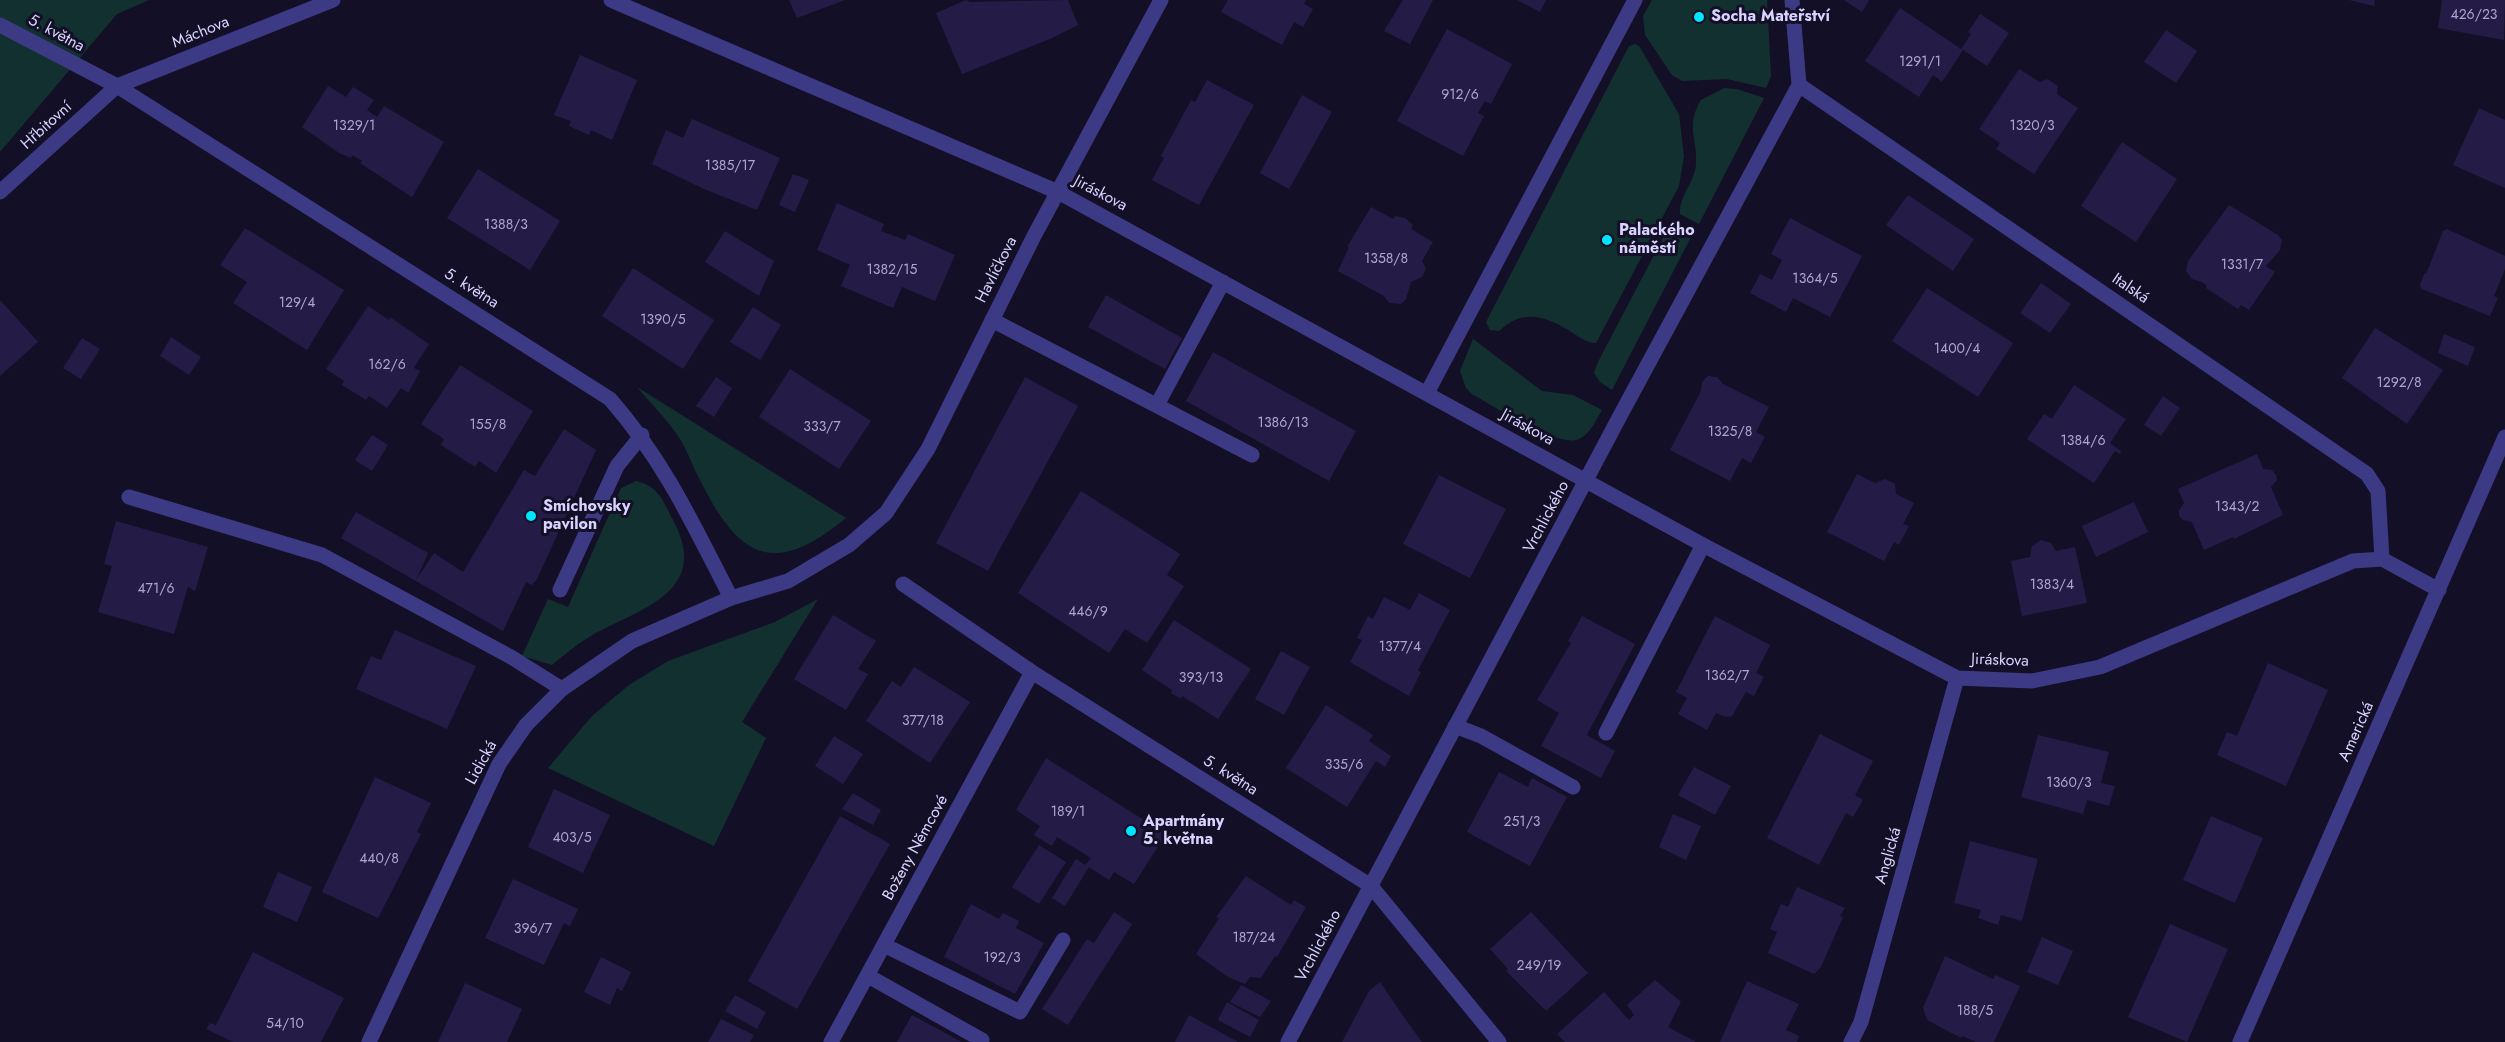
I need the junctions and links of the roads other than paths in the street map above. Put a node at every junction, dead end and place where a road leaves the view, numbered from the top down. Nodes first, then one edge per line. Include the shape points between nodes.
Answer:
1 (333, 0) edge
2 (611, 0) edge
3 (1161, 0) edge
4 (1635, 0) edge
5 (1792, 0) edge
6 (0, 25) edge
7 (1800, 85) junction
8 (117, 87) junction
9 (0, 192) edge
10 (1058, 192) junction
11 (1223, 282) junction
12 (992, 320) junction
13 (1427, 393) junction
14 (1157, 405) junction
15 (642, 435) junction
16 (2505, 437) edge
17 (1252, 455) dead end
18 (1586, 481) junction
19 (129, 497) dead end
20 (1703, 545) junction
21 (2382, 559) junction
22 (903, 584) dead end
23 (560, 590) dead end
24 (2439, 590) junction
25 (731, 598) junction
26 (1032, 672) junction
27 (1957, 678) junction
28 (562, 689) junction
29 (1455, 726) junction
30 (1606, 733) dead end
31 (1574, 787) dead end
32 (1371, 886) junction
33 (1063, 940) dead end
34 (884, 945) junction
35 (868, 976) junction
36 (369, 1042) edge
37 (831, 1042) edge
38 (981, 1042) edge
39 (1288, 1042) edge
40 (1499, 1042) edge
41 (1851, 1042) edge
42 (2240, 1042) edge

1 - 8 street, Máchova
2 - 10 street, Jiráskova
3 - 10 street, Havlíčkova
4 - 13 street
5 - 7 street
6 - 8 street, 5. května
7 - 18 street, Vrchlického
7 - 21 street, Italská via 2367,474 2378,491
8 - 9 street, Hřbitovní
8 - 15 street, 5. května via 610,399
10 - 11 street, Jiráskova
10 - 12 street, Havlíčkova
11 - 13 street, Jiráskova
11 - 14 street
12 - 14 street
12 - 25 street, Havlíčkova via 928,450 886,513 849,545 788,581
13 - 18 street, Jiráskova
14 - 17 street
15 - 23 street via 617,466
15 - 25 street, 5. května via 671,480
16 - 24 street, Americká
18 - 20 street, Jiráskova
18 - 29 street, Vrchlického
19 - 28 street via 322,555 511,657
20 - 27 street, Jiráskova
20 - 30 street
21 - 24 street
21 - 27 street, Jiráskova via 2354,561 2100,667 2032,681
22 - 26 street, 5. května
24 - 42 street, Americká
25 - 28 street, Lidická via 632,641
26 - 32 street, 5. května
26 - 34 street, Boženy Němcové
27 - 41 street, Anglická via 1864,1011
28 - 36 street, Lidická via 526,725 499,764
29 - 31 street
29 - 32 street, Vrchlického
32 - 39 street, Vrchlického
32 - 40 street, 5. května
33 - 34 street via 1020,1012
34 - 35 street, Boženy Němcové
35 - 37 street, Boženy Němcové
35 - 38 street

